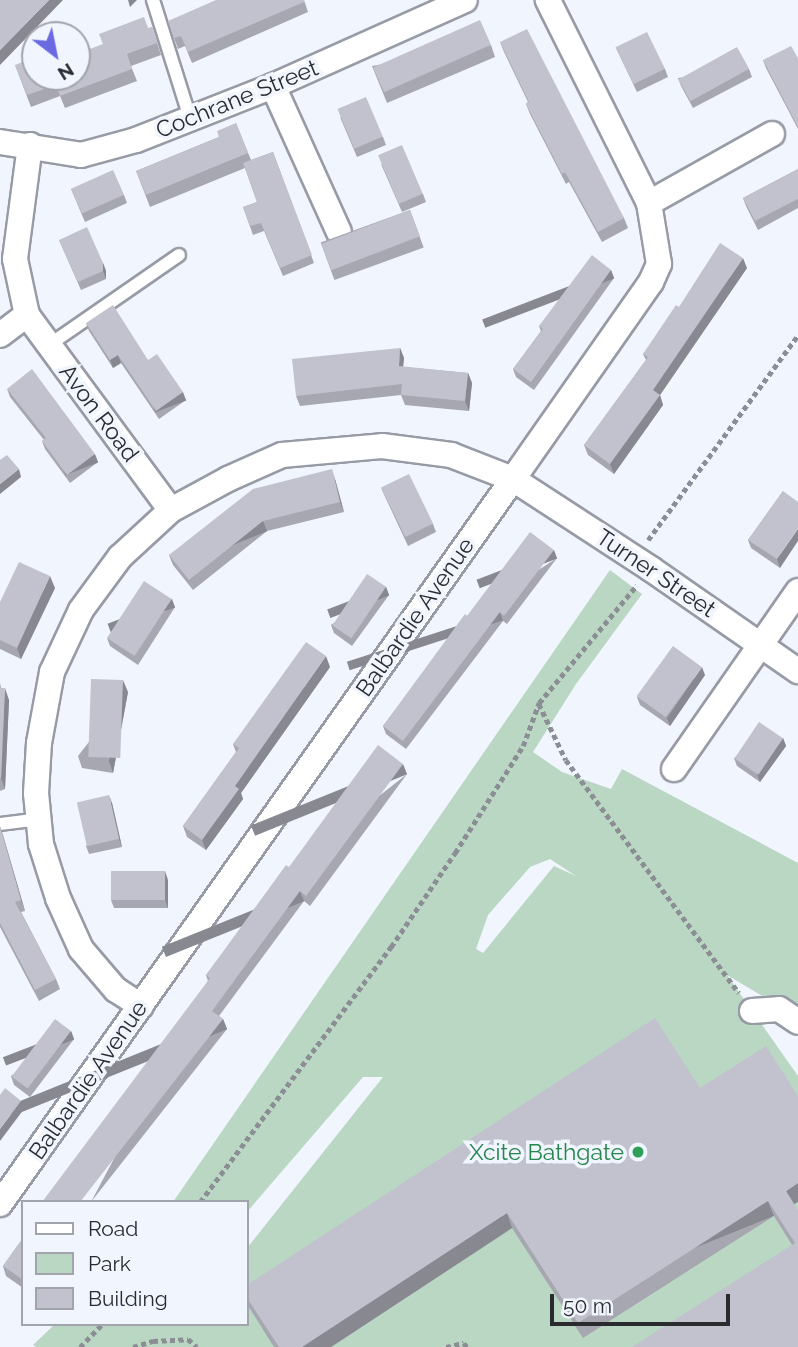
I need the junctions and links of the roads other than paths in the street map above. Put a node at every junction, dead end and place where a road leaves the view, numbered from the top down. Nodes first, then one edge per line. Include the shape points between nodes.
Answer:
1 (153, 0) edge
2 (465, 0) edge
3 (548, 0) edge
4 (273, 86) junction
5 (190, 118) junction
6 (772, 134) dead end
7 (0, 142) edge
8 (30, 145) junction
9 (649, 203) junction
10 (339, 232) dead end
11 (179, 255) dead end
12 (27, 315) junction
13 (0, 335) edge
14 (49, 345) junction
15 (513, 479) junction
16 (171, 510) junction
17 (798, 592) edge
18 (761, 644) junction
19 (798, 671) edge
20 (674, 769) dead end
21 (39, 819) junction
22 (0, 824) edge
23 (141, 1006) junction
24 (752, 1011) road end
25 (798, 1022) edge
26 (0, 1204) edge

1 - 5 lane
2 - 4 street, Cochrane Street
3 - 9 street, Balbardie Avenue
4 - 5 street, Cochrane Street
4 - 10 street
5 - 8 street, Cochrane Street via 81,155
6 - 9 street
7 - 8 street, Cochrane Street
8 - 12 street, Avon Road via 15,258
9 - 15 street, Balbardie Avenue via 659,264 651,282
11 - 14 lane
12 - 13 street
12 - 14 street, Avon Road
14 - 16 street, Avon Road
15 - 16 street, Turner Street via 451,455 382,446 282,455
15 - 18 street, Turner Street
15 - 23 street, Balbardie Avenue
16 - 21 street, Turner Street via 120,557 81,610 52,672 39,743
17 - 18 street
18 - 19 street, Turner Street
18 - 20 street
21 - 22 lane
21 - 23 street, Turner Street via 41,845 58,898 81,949 116,990
23 - 26 street, Balbardie Avenue
24 - 25 street via 779,1009

